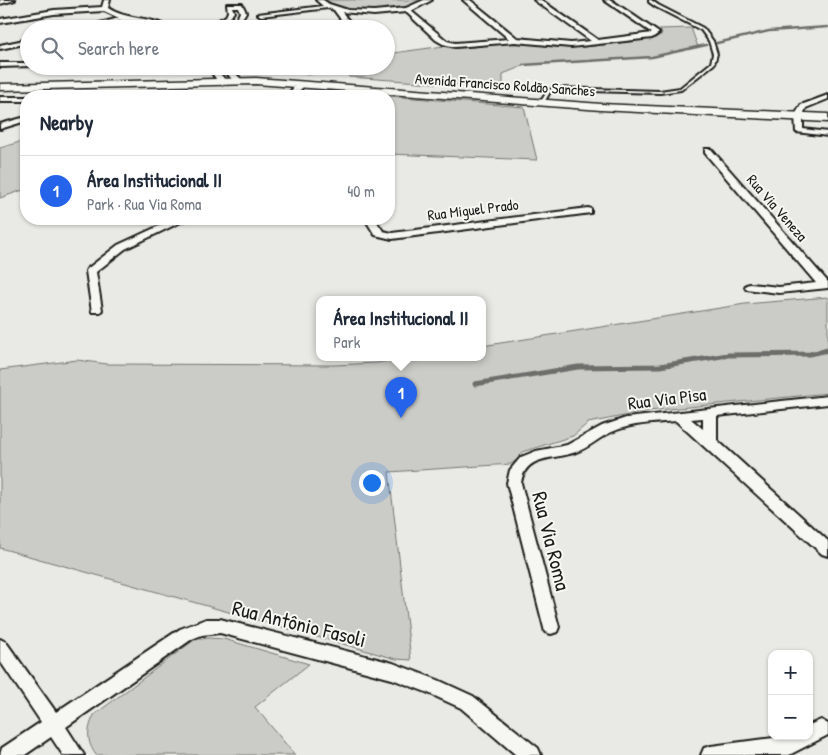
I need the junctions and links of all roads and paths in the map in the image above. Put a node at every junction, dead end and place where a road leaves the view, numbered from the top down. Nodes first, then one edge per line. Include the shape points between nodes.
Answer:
1 (12, 0) edge
2 (107, 0) edge
3 (319, 0) edge
4 (429, 0) edge
5 (466, 0) edge
6 (537, 0) edge
7 (607, 0) edge
8 (650, 1) edge
9 (0, 2) edge
10 (326, 7) junction
11 (105, 9) junction
12 (337, 10) junction
13 (407, 10) junction
14 (354, 12) junction
15 (0, 13) edge
16 (261, 14) dead end
17 (343, 17) junction
18 (125, 19) junction
19 (12, 20) junction
20 (121, 20) edge
21 (132, 20) edge
22 (225, 20) edge
23 (239, 20) edge
24 (345, 20) edge
25 (0, 22) edge
26 (514, 40) junction
27 (597, 42) junction
28 (20, 43) edge
29 (0, 47) edge
30 (0, 65) edge
31 (20, 65) edge
32 (217, 75) edge
33 (232, 75) edge
34 (222, 81) junction
35 (238, 81) junction
36 (302, 84) junction
37 (0, 87) edge
38 (296, 90) edge
39 (378, 90) edge
40 (395, 91) edge
41 (828, 97) edge
42 (0, 99) edge
43 (20, 99) edge
44 (542, 103) junction
45 (797, 116) junction
46 (828, 118) edge
47 (20, 120) edge
48 (0, 126) edge
49 (828, 134) edge
50 (708, 150) dead end
51 (588, 210) dead end
52 (169, 225) edge
53 (374, 225) edge
54 (826, 285) edge
55 (750, 287) dead end
56 (96, 310) dead end
57 (828, 400) edge
58 (710, 413) junction
59 (679, 416) junction
60 (710, 442) junction
61 (520, 466) joint
62 (828, 550) edge
63 (550, 627) dead end
64 (0, 647) edge
65 (53, 726) junction
66 (798, 740) edge
67 (10, 755) edge
68 (74, 755) edge
69 (531, 755) edge
70 (711, 755) edge

1 - 9 street
2 - 11 street
3 - 10 street
4 - 13 street
5 - 26 street
6 - 27 street
7 - 27 street via 656,33
8 - 44 lane via 702,29 716,54 714,63 675,91 556,89 549,91
10 - 12 street
10 - 16 street
11 - 18 street
11 - 19 street via 54,12
12 - 14 street
12 - 17 street
13 - 14 street
13 - 26 street via 445,43
14 - 17 street
15 - 19 street
17 - 24 street
18 - 20 street
18 - 21 street
19 - 25 street
22 - 23 street via 230,14 229,5 235,4 240,5 243,12
26 - 27 street via 561,45
28 - 29 street
30 - 31 street
32 - 34 street
33 - 35 street
34 - 35 street, Avenida Francisco Roldão Sanches
34 - 37 street, Avenida Francisco Roldão Sanches
35 - 36 street, Avenida Francisco Roldão Sanches
36 - 38 street
36 - 39 street, Avenida Francisco Roldão Sanches
40 - 44 street, Avenida Francisco Roldão Sanches
41 - 45 street via 806,105
42 - 43 street
44 - 45 street, Avenida Francisco Roldão Sanches
45 - 46 street, Avenida Francisco Roldão Sanches
45 - 49 street via 799,130
47 - 48 street
50 - 54 street, Rua Via Veneza
51 - 53 street, Rua Miguel Prado via 392,236 379,233
52 - 56 street via 100,260 91,271
54 - 55 street via 778,290
57 - 58 street, Rua Via Pisa
58 - 59 street, Rua Via Pisa
58 - 60 street
59 - 60 street
59 - 61 street, Rua Via Pisa via 626,422 601,431 588,442 538,455
60 - 62 street
61 - 63 street, Rua Via Roma via 514,483
64 - 65 street
65 - 67 street, Rua Antônio Fasoli
65 - 68 street
65 - 69 street, Rua Antônio Fasoli via 186,634 201,627 220,626 393,671 432,686 467,702
66 - 70 street via 786,746

